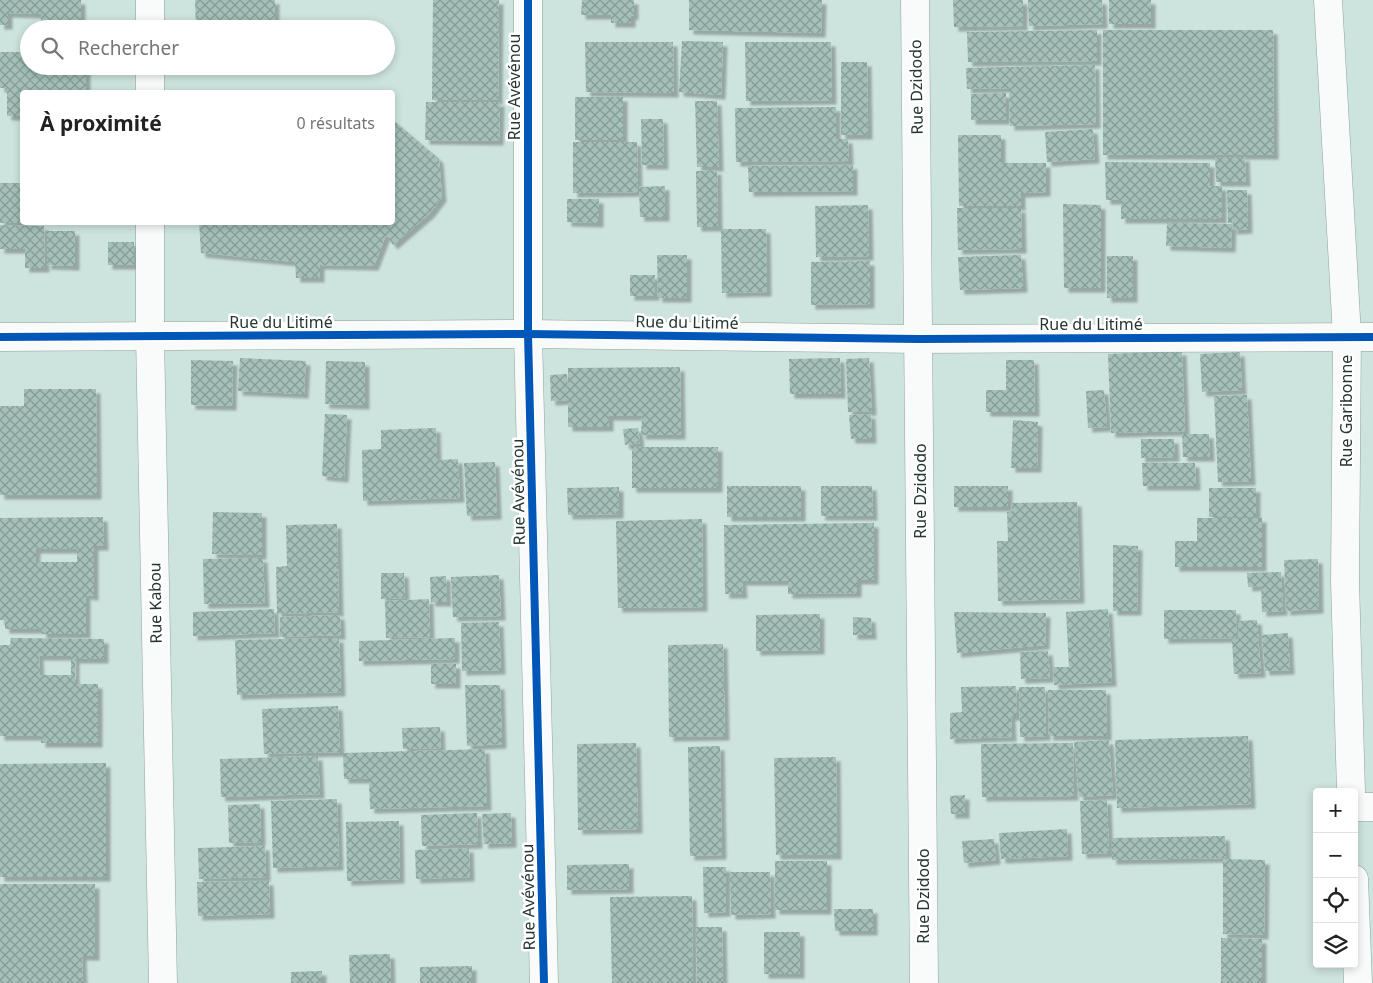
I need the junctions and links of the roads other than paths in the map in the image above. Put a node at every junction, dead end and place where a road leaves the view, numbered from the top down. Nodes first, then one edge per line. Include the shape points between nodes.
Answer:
1 (150, 0) edge
2 (528, 0) edge
3 (915, 0) edge
4 (1328, 0) edge
5 (150, 20) edge
6 (150, 75) edge
7 (150, 90) edge
8 (150, 225) edge
9 (528, 334) junction
10 (150, 336) junction
11 (1360, 336) edge
12 (0, 338) edge
13 (919, 339) junction
14 (1351, 788) edge
15 (1358, 807) edge
16 (1373, 807) edge
17 (1356, 923) edge
18 (163, 983) edge
19 (544, 983) edge
20 (924, 983) edge
21 (1358, 983) edge

1 - 5 street
2 - 9 street, Rue Avévénou
3 - 13 street, Rue Dzidodo
4 - 11 street, Rue Garibonne
6 - 7 street
8 - 10 street, Rue Kabou
9 - 10 street, Rue du Litimé
9 - 13 street, Rue du Litimé
9 - 19 street, Rue Avévénou
10 - 12 street, Rue du Litimé
10 - 18 street, Rue Kabou
11 - 13 street, Rue du Litimé
11 - 14 street, Rue Garibonne via 1345,581
13 - 20 street, Rue Dzidodo
15 - 16 street
17 - 21 street

